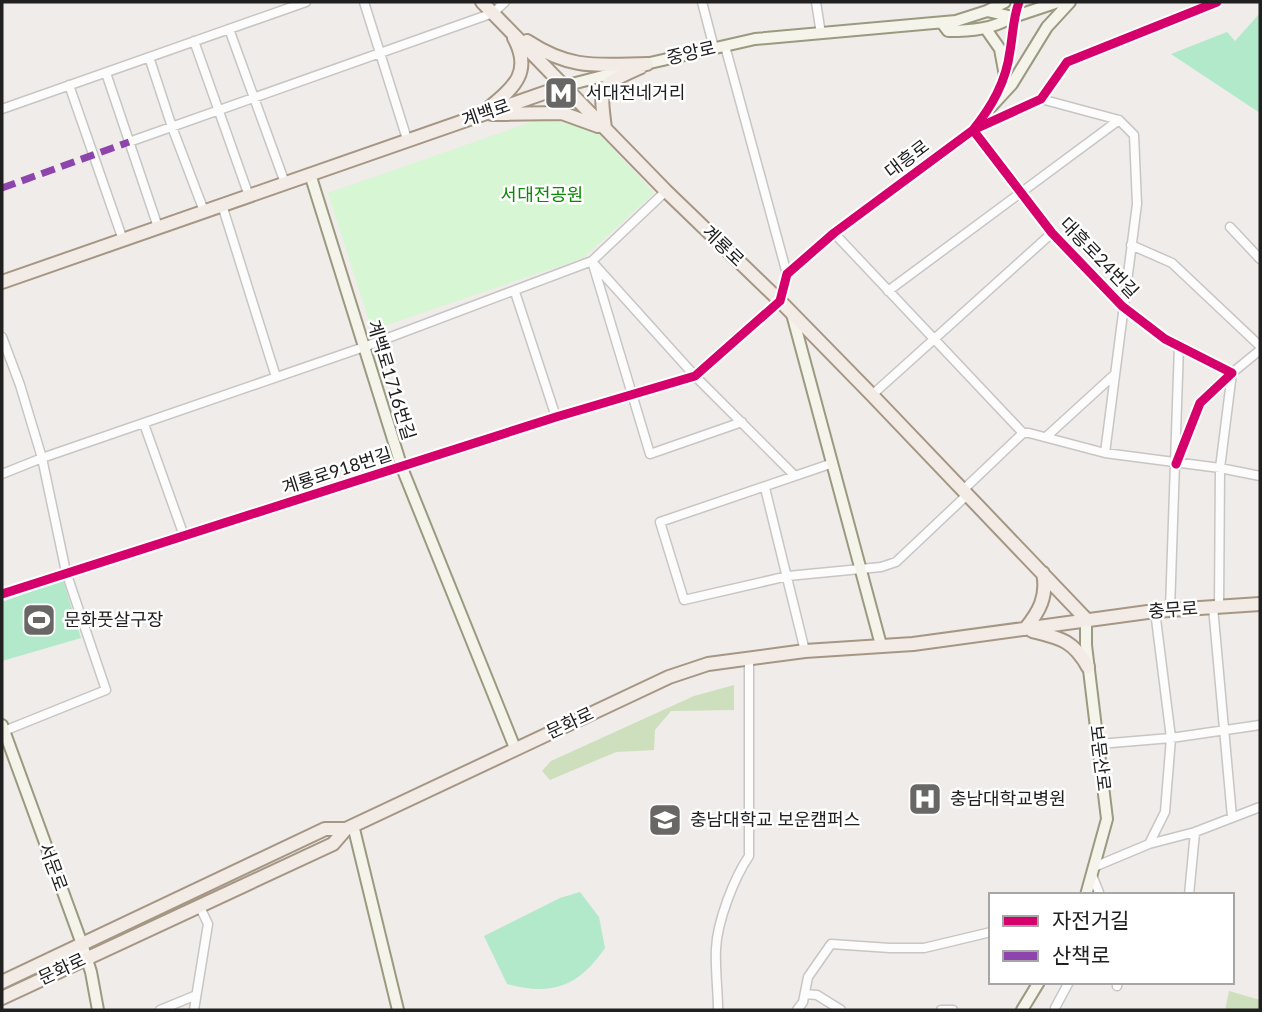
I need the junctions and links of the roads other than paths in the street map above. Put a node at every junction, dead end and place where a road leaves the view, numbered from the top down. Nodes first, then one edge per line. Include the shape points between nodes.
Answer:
1 (306, 2) edge
2 (364, 2) edge
3 (482, 2) edge
4 (505, 2) edge
5 (702, 2) edge
6 (816, 2) edge
7 (1004, 2) edge
8 (1018, 2) edge
9 (1058, 2) edge
10 (1070, 2) edge
11 (1217, 2) edge
12 (987, 11) junction
13 (493, 13) junction
14 (1013, 17) junction
15 (942, 23) junction
16 (229, 29) junction
17 (509, 29) junction
18 (986, 29) junction
19 (821, 33) junction
20 (194, 41) junction
21 (720, 47) junction
22 (381, 52) junction
23 (149, 57) junction
24 (647, 64) junction
25 (106, 72) junction
26 (1005, 76) junction
27 (69, 85) junction
28 (564, 86) junction
29 (253, 98) junction
30 (1041, 99) junction
31 (2, 109) edge
32 (218, 110) junction
33 (989, 110) junction
34 (482, 114) junction
35 (1119, 120) junction
36 (172, 127) junction
37 (605, 128) junction
38 (973, 130) junction
39 (407, 139) junction
40 (129, 142) junction
41 (310, 174) junction
42 (285, 183) junction
43 (666, 191) junction
44 (1020, 192) junction
45 (249, 195) junction
46 (222, 205) junction
47 (204, 211) junction
48 (158, 227) junction
49 (1230, 227) dead end
50 (834, 233) junction
51 (1052, 233) junction
52 (122, 240) junction
53 (1130, 245) junction
54 (1260, 259) edge
55 (592, 261) junction
56 (787, 274) junction
57 (2, 282) edge
58 (888, 290) junction
59 (515, 292) junction
60 (780, 301) junction
61 (1122, 306) junction
62 (792, 314) junction
63 (2, 337) edge
64 (933, 339) junction
65 (1179, 346) junction
66 (364, 347) junction
67 (1260, 348) edge
68 (1232, 373) junction
69 (1115, 374) junction
70 (695, 376) junction
71 (276, 377) junction
72 (872, 395) junction
73 (631, 396) junction
74 (556, 417) junction
75 (743, 422) junction
76 (144, 424) junction
77 (1023, 433) junction
78 (1046, 437) junction
79 (1105, 453) junction
80 (42, 458) junction
81 (833, 463) junction
82 (1176, 464) junction
83 (402, 468) junction
84 (1220, 468) junction
85 (2, 474) edge
86 (794, 475) junction
87 (1260, 476) edge
88 (765, 488) junction
89 (964, 493) junction
90 (184, 536) junction
91 (861, 568) junction
92 (66, 572) junction
93 (1043, 573) junction
94 (788, 576) junction
95 (2, 594) edge
96 (1216, 607) junction
97 (1260, 607) edge
98 (1170, 609) junction
99 (1155, 611) junction
100 (1086, 620) junction
101 (1025, 629) junction
102 (881, 645) junction
103 (806, 651) junction
104 (749, 657) junction
105 (1088, 667) junction
106 (1260, 725) edge
107 (3, 728) edge
108 (1224, 730) junction
109 (1171, 738) junction
110 (1099, 744) junction
111 (515, 748) junction
112 (1260, 807) edge
113 (1232, 817) junction
114 (350, 827) junction
115 (1195, 832) junction
116 (1149, 844) junction
117 (1093, 871) junction
118 (1087, 893) edge
119 (1099, 893) edge
120 (1189, 893) edge
121 (200, 905) junction
122 (989, 932) edge
123 (82, 944) junction
124 (86, 958) junction
125 (2, 982) edge
126 (1039, 984) edge
127 (1068, 984) edge
128 (805, 994) junction
129 (194, 996) junction
130 (2, 998) edge
131 (1055, 1007) dead end
132 (98, 1010) edge
133 (160, 1010) edge
134 (194, 1010) edge
135 (398, 1010) edge
136 (718, 1010) edge
137 (797, 1010) edge
138 (841, 1010) edge
139 (941, 1010) edge
140 (953, 1010) edge
141 (1022, 1010) edge

1 - 16 street
2 - 22 street
3 - 13 main road, 계룡로
4 - 13 street
5 - 21 street
6 - 19 street
7 - 12 main road, 중앙로
8 - 14 street, 대흥로
9 - 14 main road
10 - 33 main road via 1046,27 1012,84
11 - 30 street via 1067,62
12 - 14 main road
12 - 15 main road, 중앙로
13 - 17 main road, 계룡로
13 - 22 street
14 - 18 main road
14 - 26 street, 대흥로
15 - 18 main road via 948,31
15 - 19 main road, 중앙로
16 - 20 street
16 - 29 street
17 - 24 main road via 561,60
17 - 28 main road, 계룡로
17 - 34 main road via 520,52 522,70 519,79
18 - 26 main road via 1000,49
19 - 21 main road, 중앙로
20 - 23 street
20 - 32 street
21 - 24 main road, 중앙로
21 - 56 street
22 - 29 street
22 - 39 street
23 - 25 street
23 - 36 street
24 - 28 main road, 중앙로
24 - 37 main road via 602,90
25 - 27 street
25 - 40 street
26 - 33 street, 대흥로
27 - 31 street
27 - 52 street
28 - 34 main road, 계백로
28 - 37 main road, 계룡로
29 - 32 street
29 - 42 street
30 - 35 street
30 - 38 street
32 - 36 street
32 - 45 street
33 - 38 street, 대흥로
34 - 37 main road via 562,113
34 - 39 main road, 계백로
35 - 44 street
35 - 53 street via 1134,135 1137,204
36 - 40 street
36 - 47 street
37 - 43 main road, 계룡로
38 - 44 street, 대흥로24번길
38 - 50 street, 대흥로
39 - 41 main road, 계백로
40 - 48 street
41 - 42 main road, 계백로
41 - 66 main road, 계백로1716번길
42 - 45 main road, 계백로
43 - 55 street
43 - 60 main road, 계룡로
44 - 51 street, 대흥로24번길
44 - 58 street
45 - 46 main road, 계백로
46 - 47 main road, 계백로
46 - 71 street
47 - 48 main road, 계백로
48 - 52 main road, 계백로
49 - 54 street
50 - 56 street, 대흥로
50 - 58 street
51 - 61 street, 대흥로24번길
51 - 64 street
52 - 57 main road, 계백로
53 - 61 street
53 - 67 street via 1172,263
55 - 59 street
55 - 70 street
55 - 73 street
56 - 60 street
58 - 64 street
59 - 66 street
59 - 74 street
60 - 62 main road, 계룡로
60 - 70 street, 계룡로918번길
61 - 65 street, 대흥로24번길
61 - 69 street
62 - 72 main road, 계룡로
62 - 81 main road
63 - 80 street
64 - 72 street
64 - 77 street
65 - 68 street, 대흥로24번길
65 - 82 street
66 - 71 street
66 - 83 main road, 계백로1716번길
67 - 68 street
68 - 82 street via 1200,403
68 - 84 street
69 - 78 street
69 - 79 street
70 - 73 street, 계룡로918번길
70 - 75 street
71 - 76 street
72 - 89 main road, 계룡로
73 - 74 street, 계룡로918번길
73 - 75 street via 650,454
74 - 83 street, 계룡로918번길
75 - 86 street
76 - 80 street
76 - 90 street
77 - 78 street
77 - 89 street
78 - 79 street
79 - 82 street
80 - 85 street
80 - 92 street
81 - 86 street
81 - 91 main road
82 - 84 street
82 - 98 street
83 - 90 street, 계룡로918번길
83 - 111 main road, 계백로1716번길
84 - 87 street
84 - 96 street
86 - 88 street
88 - 94 street
88 - 94 street via 660,522 684,600
89 - 91 street via 896,562
89 - 93 main road, 계룡로
90 - 92 street, 계룡로918번길
91 - 94 street
91 - 102 main road
92 - 95 street, 계룡로918번길
92 - 107 street via 106,690
93 - 100 main road, 계룡로
93 - 101 main road via 1045,594
94 - 103 street
96 - 97 main road, 충무로
96 - 98 main road, 충무로
96 - 108 street
98 - 99 main road, 충무로
99 - 100 main road, 충무로
99 - 109 street
100 - 101 main road, 문화로
100 - 105 main road, 보문산로
101 - 102 main road, 문화로
101 - 105 main road via 1068,642
102 - 103 main road, 문화로
103 - 104 main road, 문화로
104 - 111 main road, 문화로 via 670,677
104 - 136 street via 749,856 738,871 716,946
105 - 110 main road, 보문산로
106 - 108 street
107 - 123 main road, 서문로
108 - 109 street
108 - 113 street
109 - 110 street
109 - 116 street via 1166,812
110 - 117 main road, 보문산로 via 1107,819
111 - 114 main road, 문화로
112 - 113 street
113 - 115 street
114 - 121 main road, 문화로 via 333,844
114 - 123 main road, 문화로 via 325,830
114 - 135 main road
115 - 116 street
115 - 120 street
116 - 117 street
117 - 118 main road, 보문산로
117 - 119 street
121 - 124 main road, 문화로
121 - 129 street via 208,923
122 - 128 street via 924,948 831,944 808,977
123 - 124 main road, 서문로
123 - 125 main road, 문화로
124 - 130 main road, 문화로
124 - 132 main road, 서문로
126 - 141 main road
127 - 131 street
128 - 137 street
128 - 138 street via 817,995
129 - 133 street
129 - 134 street
139 - 140 street

